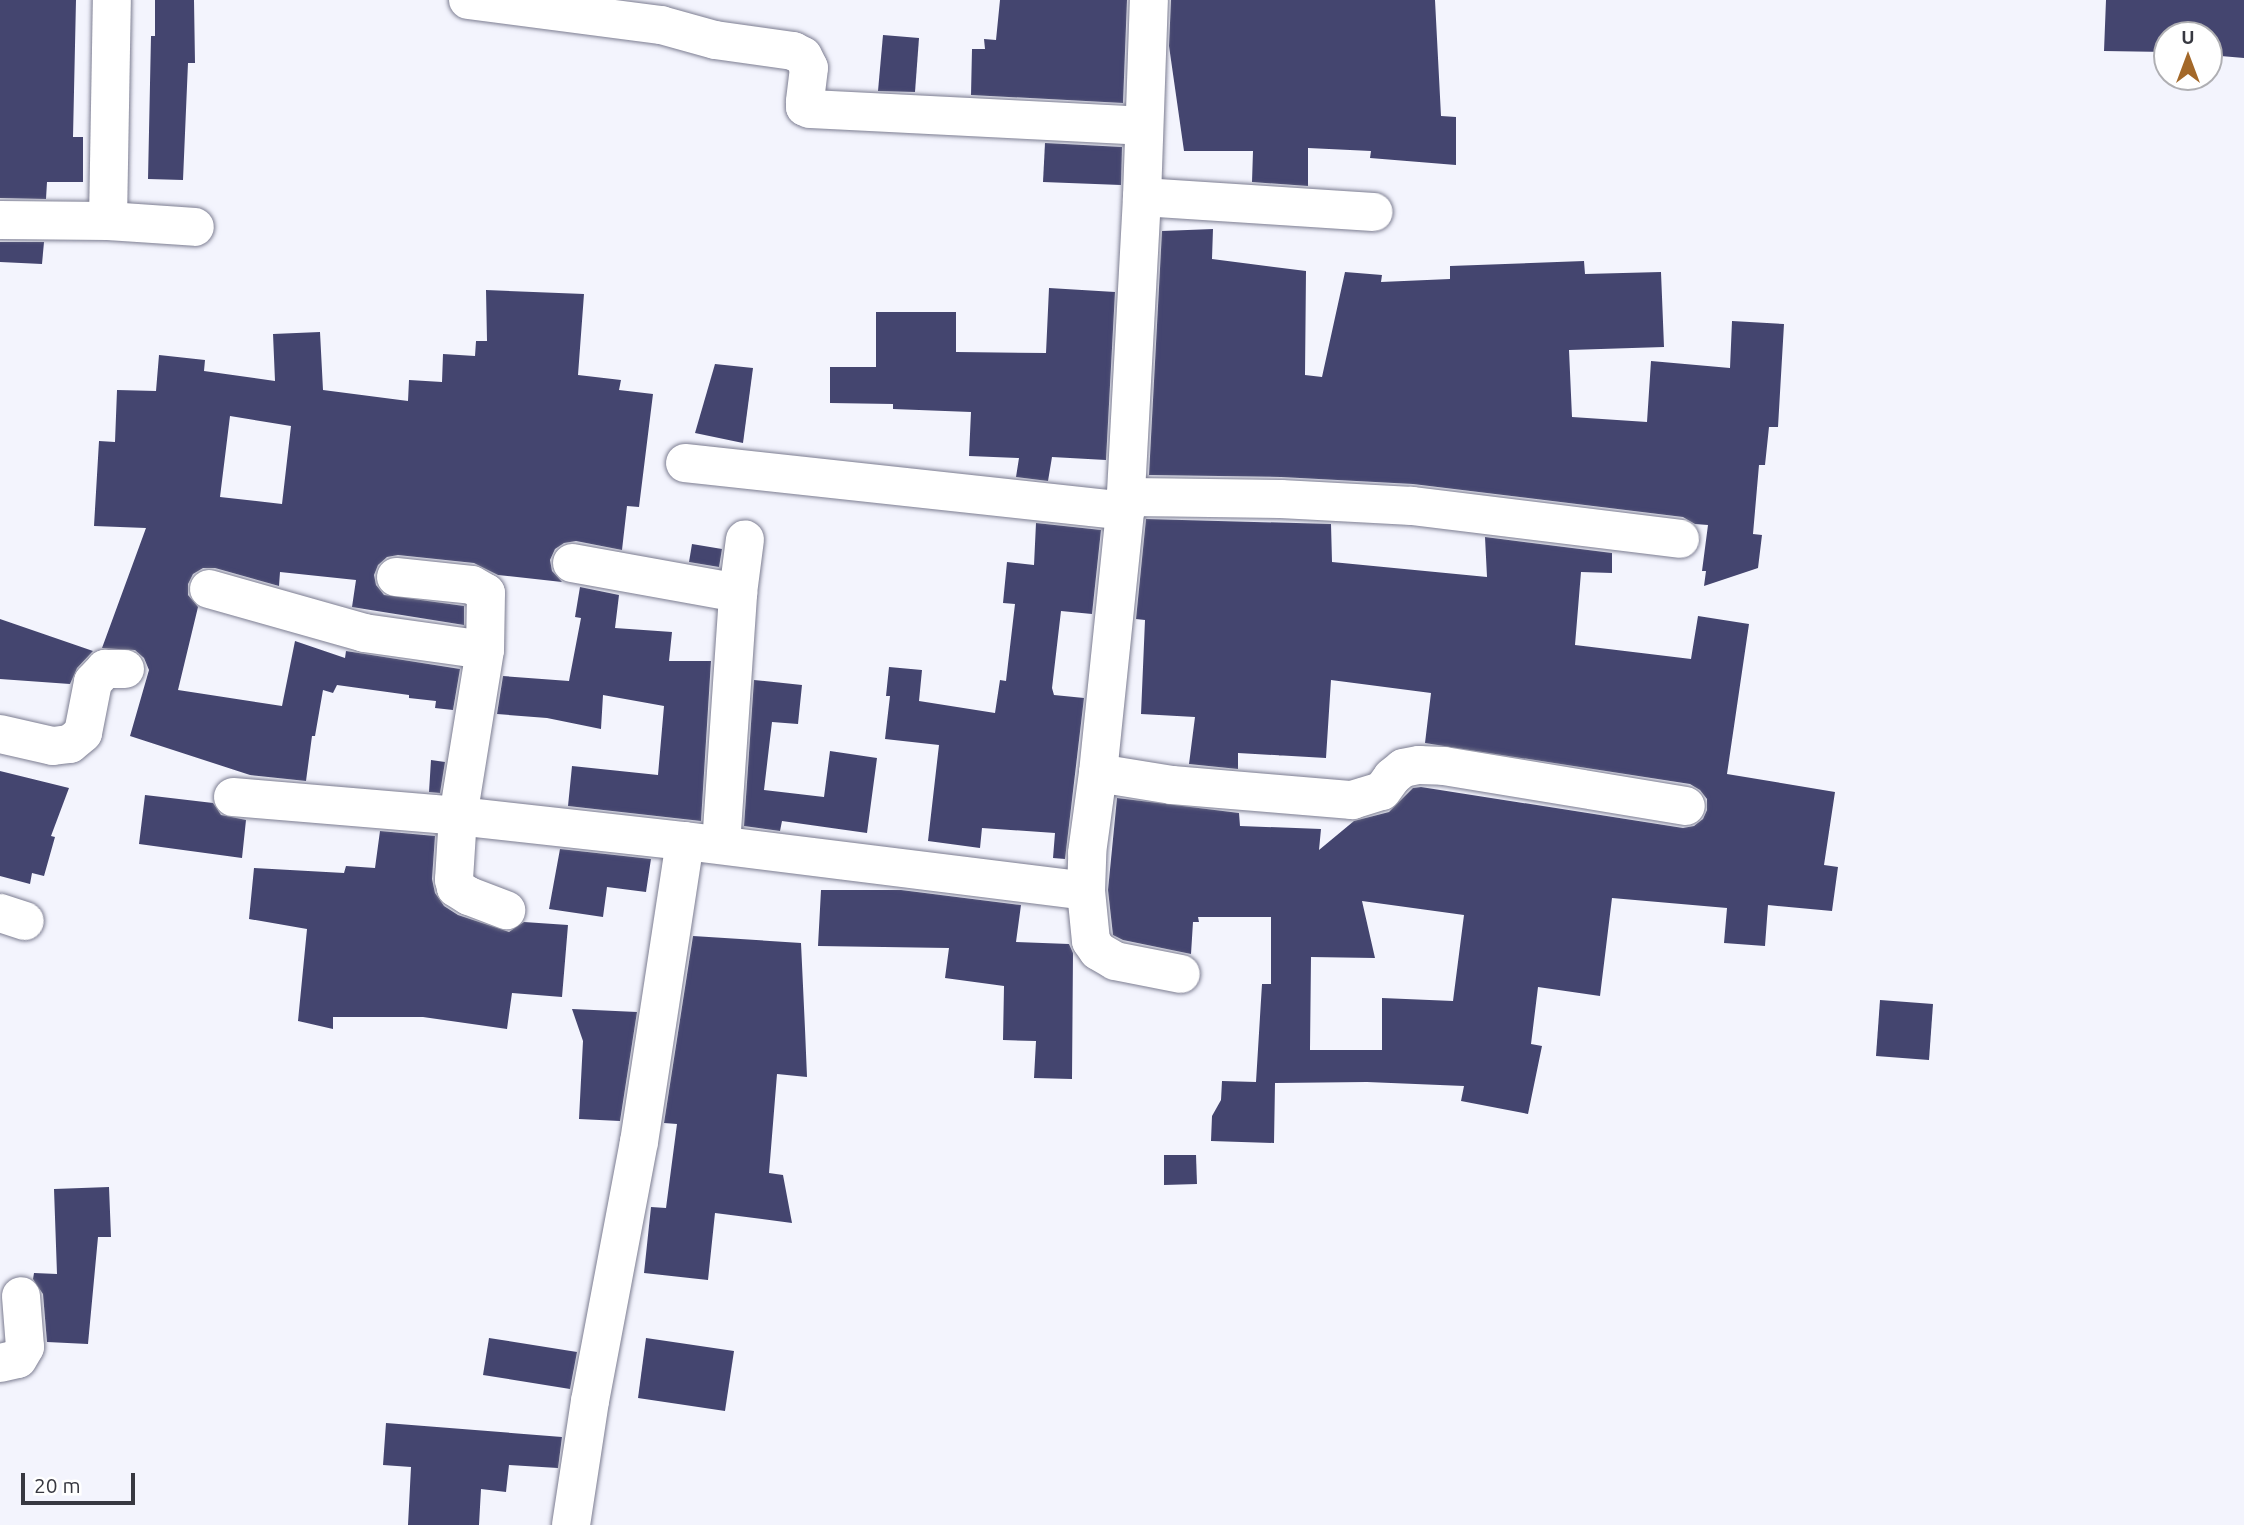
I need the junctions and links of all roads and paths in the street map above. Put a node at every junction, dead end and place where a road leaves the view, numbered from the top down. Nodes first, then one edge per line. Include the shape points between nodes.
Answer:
1 (112, 0) edge
2 (468, 0) edge
3 (1149, 0) edge
4 (1143, 126) junction
5 (1142, 197) junction
6 (1374, 212) dead end
7 (0, 220) edge
8 (108, 221) junction
9 (194, 227) dead end
10 (685, 463) dead end
11 (1125, 504) junction
12 (1680, 539) dead end
13 (745, 540) dead end
14 (572, 563) dead end
15 (396, 577) dead end
16 (209, 589) dead end
17 (738, 593) junction
18 (485, 650) junction
19 (125, 669) dead end
20 (0, 734) edge
21 (1098, 774) junction
22 (233, 797) dead end
23 (1686, 806) dead end
24 (458, 816) junction
25 (703, 843) junction
26 (1086, 891) junction
27 (506, 910) dead end
28 (1181, 974) dead end
29 (21, 1296) dead end
30 (0, 1363) edge
31 (571, 1525) edge

1 - 8 street
2 - 4 street via 661,25 716,40 793,51 803,56 808,68 807,109
3 - 4 street
4 - 5 street
5 - 6 street
5 - 11 street
7 - 8 street
8 - 9 street
10 - 11 street
11 - 12 street via 1281,499 1412,506
11 - 21 street
13 - 17 street
14 - 17 street
15 - 18 street via 481,588 487,599
16 - 18 street via 364,633
17 - 25 street
18 - 24 street
19 - 20 street via 105,669 93,682 83,733 70,744 53,746
21 - 23 street via 1199,788 1352,800 1382,791 1403,768 1419,765 1463,768
21 - 26 street
22 - 24 street
24 - 25 street
24 - 27 street via 456,888
25 - 26 street
25 - 31 street via 641,1129
26 - 28 street via 1091,941 1098,951 1115,961
29 - 30 street via 25,1347 18,1359

